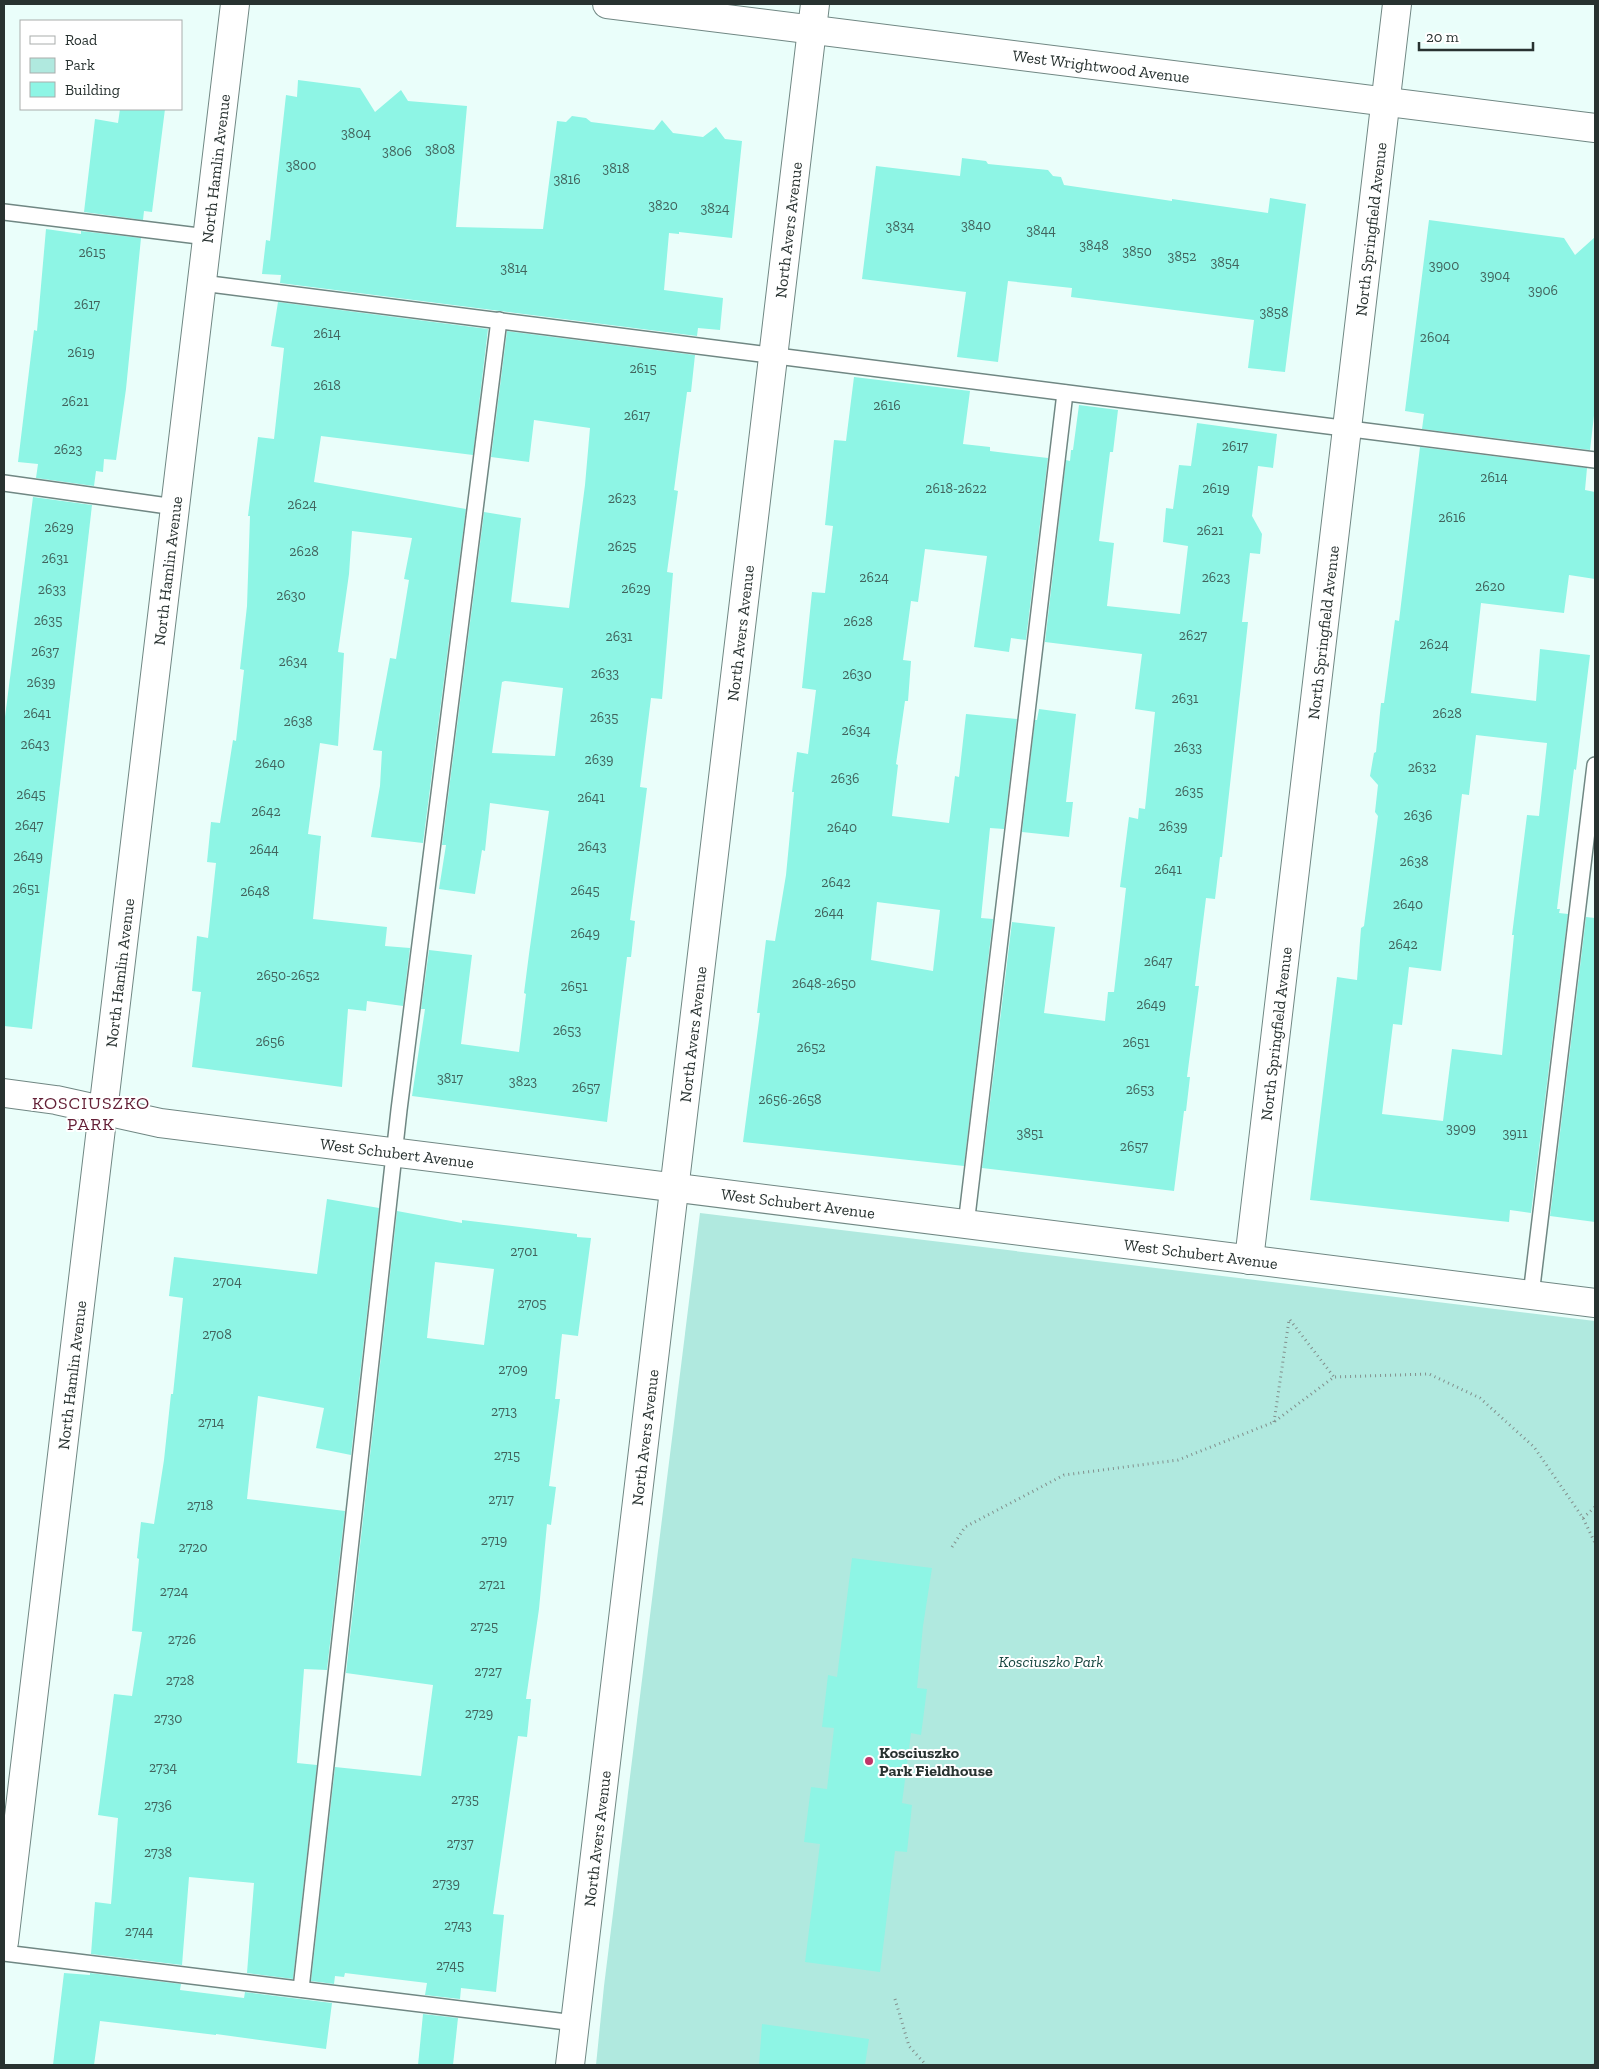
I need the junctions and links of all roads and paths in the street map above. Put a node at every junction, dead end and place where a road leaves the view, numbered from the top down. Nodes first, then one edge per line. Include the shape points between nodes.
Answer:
1 (234, 4) edge
2 (606, 4) edge
3 (1397, 4) edge
4 (813, 16) edge
5 (1385, 101) junction
6 (1595, 128) edge
7 (4, 212) edge
8 (207, 237) junction
9 (202, 283) junction
10 (498, 320) junction
11 (773, 356) junction
12 (1065, 393) junction
13 (1347, 428) junction
14 (1595, 460) edge
15 (4, 483) edge
16 (175, 506) junction
17 (1595, 765) edge
18 (4, 1093) edge
19 (103, 1110) junction
20 (394, 1152) junction
21 (674, 1188) junction
22 (966, 1224) junction
23 (1250, 1260) junction
24 (1531, 1295) junction
25 (1595, 1303) edge
26 (1334, 1377) junction
27 (1274, 1422) junction
28 (1595, 1507) edge
29 (1583, 1518) junction
30 (1595, 1542) edge
31 (952, 1547) dead end
32 (4, 1942) edge
33 (4, 1953) edge
34 (301, 1990) junction
35 (895, 1999) dead end
36 (575, 2023) junction
37 (570, 2065) edge
38 (926, 2065) edge

1 - 8 street, North Hamlin Avenue
2 - 4 street, West Wrightwood Avenue
3 - 5 street, North Springfield Avenue
4 - 5 street, West Wrightwood Avenue
4 - 11 street, North Avers Avenue
5 - 6 street, West Wrightwood Avenue
5 - 13 street, North Springfield Avenue
7 - 8 lane
8 - 9 street, North Hamlin Avenue
9 - 10 lane
9 - 16 street, North Hamlin Avenue
10 - 11 lane
10 - 20 lane
11 - 12 lane
11 - 21 street, North Avers Avenue
12 - 13 lane
12 - 22 lane
13 - 14 lane
13 - 23 street, North Springfield Avenue
15 - 16 lane
16 - 19 street, North Hamlin Avenue
17 - 24 lane
18 - 19 street, West Schubert Avenue
19 - 20 street, West Schubert Avenue via 160,1123
19 - 32 street, North Hamlin Avenue
20 - 21 street, West Schubert Avenue
20 - 34 lane
21 - 22 street, West Schubert Avenue
21 - 36 street, North Avers Avenue
22 - 23 street, West Schubert Avenue
23 - 24 street, West Schubert Avenue
24 - 25 street, West Schubert Avenue
26 - 27 path
26 - 27 path via 1290,1320
26 - 29 path via 1430,1374 1480,1398 1534,1447
27 - 31 path via 1178,1460 1064,1475 965,1527
28 - 29 path
29 - 30 path
33 - 34 lane
34 - 36 lane
35 - 38 path via 909,2046
36 - 37 street, North Avers Avenue

